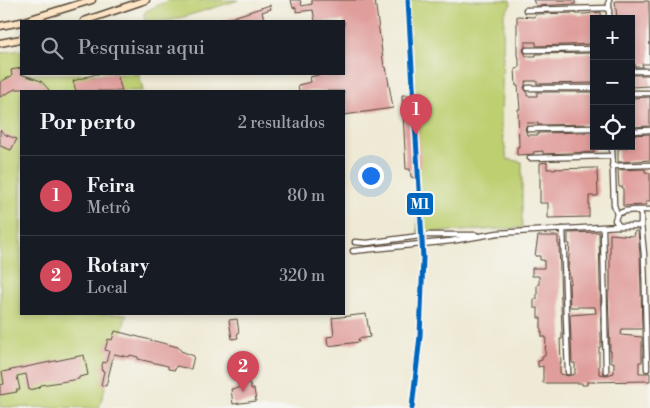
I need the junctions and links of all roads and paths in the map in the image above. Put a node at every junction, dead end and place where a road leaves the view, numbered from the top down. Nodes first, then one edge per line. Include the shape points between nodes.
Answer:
1 (92, 0) edge
2 (146, 0) edge
3 (609, 0) edge
4 (609, 8) junction
5 (526, 10) dead end
6 (609, 15) edge
7 (29, 20) edge
8 (87, 20) edge
9 (20, 23) edge
10 (0, 26) edge
11 (20, 39) edge
12 (0, 43) edge
13 (590, 48) edge
14 (527, 50) dead end
15 (635, 71) edge
16 (650, 71) edge
17 (528, 88) dead end
18 (590, 88) edge
19 (635, 93) edge
20 (650, 93) edge
21 (529, 128) dead end
22 (590, 128) edge
23 (650, 130) edge
24 (635, 131) edge
25 (612, 150) edge
26 (612, 156) junction
27 (530, 158) dead end
28 (650, 165) edge
29 (612, 166) junction
30 (637, 210) junction
31 (650, 211) edge
32 (617, 214) junction
33 (642, 222) junction
34 (619, 226) junction
35 (603, 228) junction
36 (563, 230) junction
37 (487, 235) junction
38 (355, 242) dead end
39 (353, 252) dead end
40 (646, 369) dead end
41 (606, 371) dead end
42 (568, 372) dead end

1 - 7 main road
2 - 8 main road
3 - 4 street
4 - 5 street
4 - 6 street
9 - 10 main road
11 - 12 main road
13 - 14 street
15 - 16 street
17 - 18 street
19 - 20 street
21 - 22 street
23 - 24 street
25 - 26 street
26 - 27 street
26 - 29 street
28 - 29 street
29 - 32 street
30 - 31 street
30 - 32 street
30 - 33 street
31 - 33 street
32 - 34 street via 615,220
33 - 34 street via 638,226
33 - 40 street
34 - 35 street
35 - 36 street
35 - 41 street
36 - 37 street
36 - 42 street
37 - 38 street via 427,235
37 - 39 street

